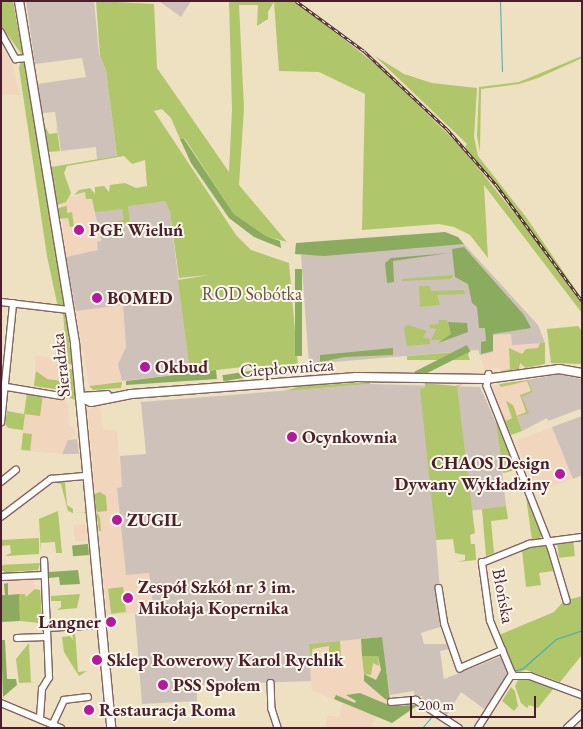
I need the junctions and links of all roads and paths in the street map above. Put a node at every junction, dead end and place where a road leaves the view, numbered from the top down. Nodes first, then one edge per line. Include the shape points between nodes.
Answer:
1 (19, 1) edge
2 (1, 32) edge
3 (28, 58) junction
4 (1, 302) edge
5 (13, 304) junction
6 (70, 310) junction
7 (582, 368) edge
8 (77, 371) junction
9 (582, 373) edge
10 (485, 376) junction
11 (4, 386) edge
12 (61, 396) dead end
13 (80, 398) junction
14 (92, 398) junction
15 (81, 414) junction
16 (1, 423) edge
17 (16, 470) dead end
18 (87, 476) junction
19 (1, 482) edge
20 (1, 517) edge
21 (582, 537) edge
22 (548, 541) junction
23 (44, 562) dead end
24 (43, 575) junction
25 (1, 577) edge
26 (439, 588) dead end
27 (567, 602) dead end
28 (102, 625) junction
29 (46, 628) junction
30 (46, 636) junction
31 (17, 638) dead end
32 (502, 650) junction
33 (512, 676) junction
34 (271, 683) dead end
35 (582, 695) edge
36 (88, 697) dead end
37 (1, 701) edge
38 (391, 702) dead end
39 (582, 714) edge
40 (40, 718) junction
41 (53, 724) junction
42 (61, 728) edge
43 (111, 728) edge
44 (278, 728) edge
45 (459, 728) edge
46 (478, 728) edge
47 (567, 728) edge

1 - 3 main road, Sieradzka
2 - 3 street via 16,59
3 - 6 main road, Sieradzka
4 - 5 street
5 - 6 street
5 - 11 street
6 - 8 main road, Sieradzka
7 - 10 main road, Ciepłownicza via 549,365
8 - 13 main road, Sieradzka
8 - 14 main road
9 - 10 main road, Ciepłownicza via 555,369
10 - 14 main road, Ciepłownicza via 349,374
10 - 22 street
11 - 12 street
11 - 16 street
13 - 14 main road, Ciepłownicza
13 - 15 main road, Sieradzka
14 - 15 main road
15 - 18 main road, Sieradzka
17 - 19 street
18 - 20 street via 51,479
18 - 28 main road, Sieradzka
21 - 22 street, Błońska
22 - 27 street
22 - 32 street, Błońska via 523,546 486,559 481,564 489,618
23 - 24 street
24 - 25 street
24 - 29 street
26 - 32 street via 445,625 460,668
28 - 29 street
28 - 43 main road, Sieradzka
29 - 30 street
30 - 31 street
30 - 40 street via 49,678 42,689
32 - 33 street, Błońska
33 - 35 street via 530,676
33 - 46 street
34 - 44 street via 272,709
36 - 41 street via 64,700
37 - 40 street
38 - 45 street via 416,700
39 - 47 street
40 - 41 street
41 - 42 street

